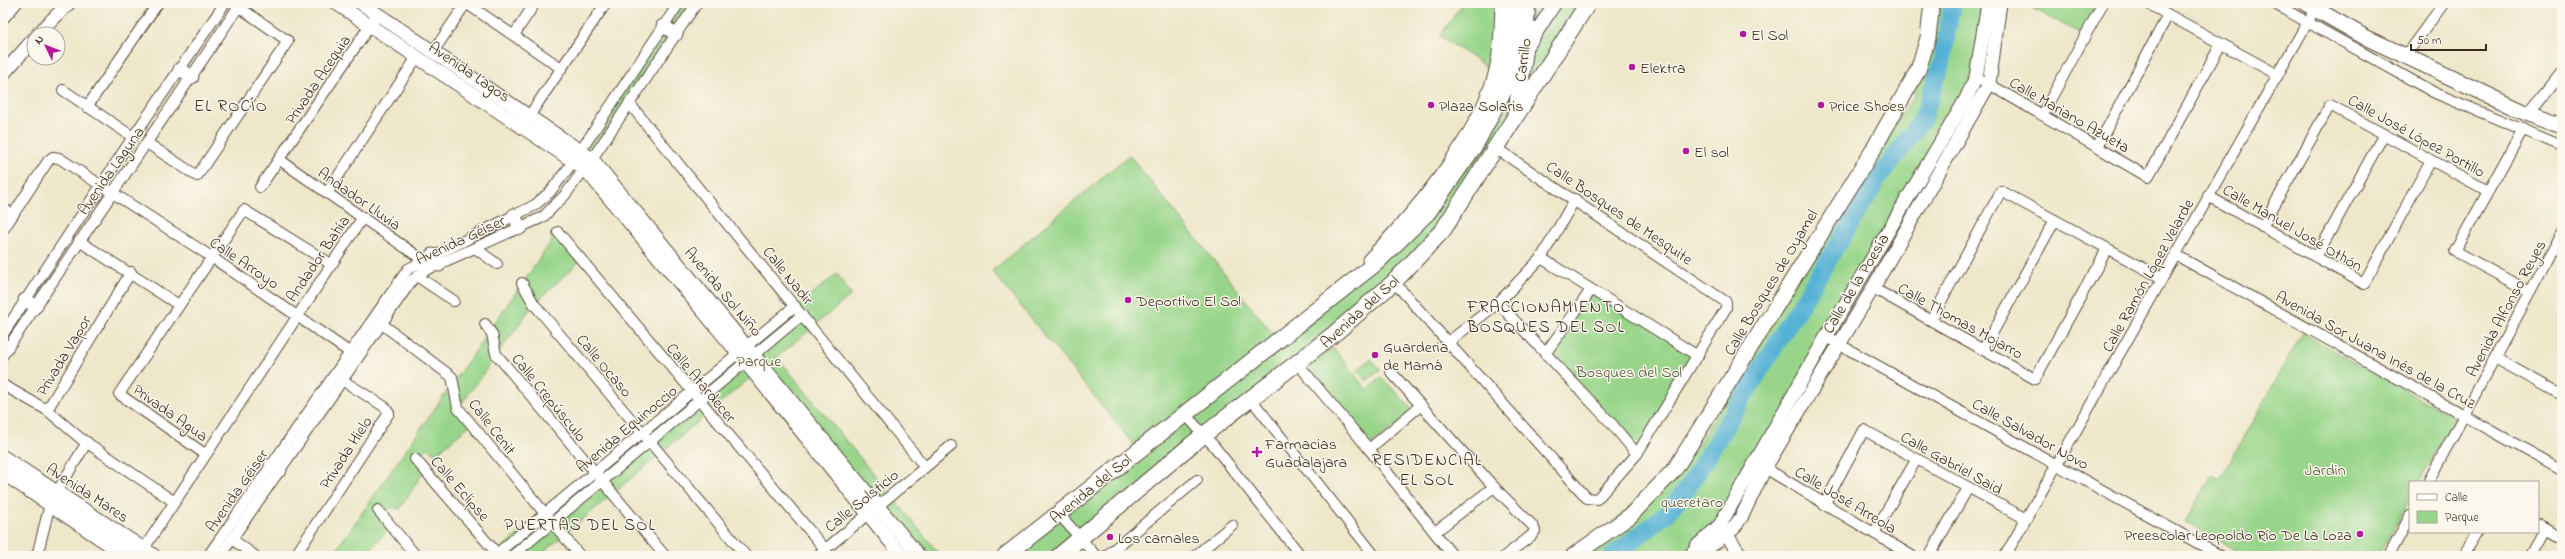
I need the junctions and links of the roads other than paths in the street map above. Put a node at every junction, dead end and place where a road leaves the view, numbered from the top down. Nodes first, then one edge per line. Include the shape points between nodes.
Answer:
1 (17, 3) edge
2 (69, 3) edge
3 (158, 3) edge
4 (225, 3) edge
5 (336, 3) edge
6 (361, 3) edge
7 (466, 3) edge
8 (535, 3) edge
9 (606, 3) edge
10 (679, 3) edge
11 (697, 3) edge
12 (1502, 3) edge
13 (1516, 3) edge
14 (1527, 3) edge
15 (1555, 3) edge
16 (1588, 3) edge
17 (1932, 3) edge
18 (1988, 3) edge
19 (2000, 3) edge
20 (2103, 3) edge
21 (2147, 3) edge
22 (2273, 3) edge
23 (2444, 3) edge
24 (240, 5) edge
25 (2310, 6) edge
26 (377, 14) junction
27 (2168, 15) junction
28 (3, 18) edge
29 (2307, 23) junction
30 (46, 26) edge
31 (370, 26) junction
32 (663, 26) junction
33 (676, 34) junction
34 (514, 35) junction
35 (2222, 44) junction
36 (26, 48) edge
37 (1525, 50) junction
38 (433, 52) junction
39 (2405, 56) junction
40 (417, 57) junction
41 (561, 68) junction
42 (180, 69) junction
43 (2562, 72) edge
44 (3, 74) edge
45 (2278, 75) junction
46 (192, 77) junction
47 (1976, 77) junction
48 (470, 84) junction
49 (1989, 84) junction
50 (63, 90) dead end
51 (629, 103) junction
52 (87, 107) junction
53 (2528, 114) junction
54 (2042, 115) junction
55 (529, 116) junction
56 (1516, 116) junction
57 (2562, 126) edge
58 (2523, 129) junction
59 (2384, 134) junction
60 (133, 137) junction
61 (147, 143) junction
62 (2562, 146) edge
63 (2097, 147) junction
64 (1497, 149) junction
65 (580, 150) junction
66 (280, 160) junction
67 (2431, 160) junction
68 (573, 162) junction
69 (588, 164) junction
70 (100, 186) junction
71 (260, 187) dead end
72 (326, 192) junction
73 (2488, 192) junction
74 (112, 194) junction
75 (2208, 196) junction
76 (1575, 199) junction
77 (3, 208) edge
78 (13, 215) junction
79 (514, 215) junction
80 (363, 217) junction
81 (2055, 220) junction
82 (2262, 227) junction
83 (520, 228) junction
84 (3, 230) edge
85 (558, 232) dead end
86 (2562, 233) edge
87 (79, 241) junction
88 (476, 248) junction
89 (2108, 249) junction
90 (2176, 255) junction
91 (210, 256) junction
92 (2316, 257) junction
93 (1541, 258) junction
94 (431, 260) junction
95 (331, 264) junction
96 (497, 264) dead end
97 (131, 272) junction
98 (417, 276) junction
99 (2162, 278) junction
100 (1394, 282) junction
101 (522, 283) dead end
102 (1344, 286) junction
103 (1873, 288) junction
104 (1591, 290) junction
105 (2530, 292) junction
106 (454, 301) dead end
107 (30, 303) junction
108 (1498, 303) junction
109 (179, 305) junction
110 (795, 306) junction
111 (297, 315) junction
112 (802, 315) junction
113 (1931, 320) junction
114 (382, 324) junction
115 (485, 324) dead end
116 (5, 327) edge
117 (1826, 337) junction
118 (1447, 343) junction
119 (1839, 344) junction
120 (1983, 350) junction
121 (746, 354) junction
122 (1544, 354) junction
123 (3, 355) edge
124 (354, 356) junction
125 (1698, 356) junction
126 (2495, 358) junction
127 (1298, 364) junction
128 (1391, 372) dead end
129 (342, 380) junction
130 (3, 385) edge
131 (2560, 390) edge
132 (691, 393) junction
133 (1251, 399) junction
134 (698, 401) junction
135 (1420, 406) junction
136 (47, 410) junction
137 (1184, 413) junction
138 (2464, 415) junction
139 (643, 432) junction
140 (1204, 436) junction
141 (650, 441) junction
142 (87, 442) junction
143 (951, 446) dead end
144 (1369, 449) junction
145 (205, 454) junction
146 (1637, 454) junction
147 (3, 458) edge
148 (415, 459) dead end
149 (1916, 460) junction
150 (2057, 465) junction
151 (276, 467) junction
152 (926, 467) junction
153 (1765, 468) junction
154 (2562, 470) edge
155 (3, 472) edge
156 (594, 473) junction
157 (1197, 480) dead end
158 (2429, 481) edge
159 (602, 483) junction
160 (1494, 487) junction
161 (1968, 488) junction
162 (53, 498) junction
163 (173, 501) junction
164 (1824, 505) junction
165 (378, 510) dead end
166 (873, 510) junction
167 (1058, 513) junction
168 (545, 514) junction
169 (2409, 518) edge
170 (2026, 519) junction
171 (553, 523) junction
172 (1232, 525) dead end
173 (2542, 527) edge
174 (100, 528) junction
175 (1724, 530) junction
176 (1435, 532) junction
177 (1874, 533) junction
178 (2477, 533) edge
179 (232, 539) junction
180 (1081, 539) junction
181 (2562, 539) edge
182 (825, 549) junction
183 (148, 553) edge
184 (1696, 554) edge
185 (497, 555) edge
186 (37, 556) edge
187 (128, 556) edge
188 (208, 556) edge
189 (220, 556) edge
190 (255, 556) edge
191 (295, 556) edge
192 (416, 556) edge
193 (512, 556) edge
194 (580, 556) edge
195 (665, 556) edge
196 (746, 556) edge
197 (817, 556) edge
198 (902, 556) edge
199 (919, 556) edge
200 (1005, 556) edge
201 (1059, 556) edge
202 (1096, 556) edge
203 (1106, 556) edge
204 (1194, 556) edge
205 (1301, 556) edge
206 (1375, 556) edge
207 (1452, 556) edge
208 (1505, 556) edge
209 (1573, 556) edge
210 (1744, 556) edge
211 (1912, 556) edge
212 (1929, 556) edge
213 (2005, 556) edge
214 (2221, 556) edge
215 (2388, 556) edge
216 (2464, 556) edge
217 (2530, 556) edge

1 - 28 street
2 - 30 street
3 - 52 street
4 - 42 street, Avenida Laguna
5 - 31 street, Avenida Lagos
6 - 26 street, Avenida Lagos
7 - 34 street
7 - 38 street
8 - 34 street
9 - 41 street
10 - 32 street, Avenida Géiser
11 - 33 street, Avenida Géiser
12 - 102 street, Avenida del Sol via 1500,44 1494,80 1483,108 1423,199
13 - 102 main road, Avenida del Sol via 1511,57 1504,90 1475,145 1428,212 1376,263
14 - 37 main road, Carrillo
15 - 37 street
16 - 56 main road, Avenida del Sol
17 - 209 main road, Calle Bosques de Oyamel via 1928,38 1918,70 1873,150 1675,469 1630,516
18 - 47 street, Calle de la Poesía
19 - 49 street, Calle de la Poesía
20 - 54 street
21 - 27 street
22 - 29 street
23 - 39 street
24 - 46 street, Avenida Laguna
24 - 61 street via 288,41 197,176
25 - 29 street, Calle Ramón López Velarde
25 - 39 main road
26 - 31 street, Privada Acequia
26 - 38 street, Avenida Lagos
27 - 35 street
27 - 63 street
29 - 45 street, Calle Ramón López Velarde
29 - 58 street via 2435,93
31 - 40 street, Avenida Lagos
31 - 66 street, Privada Acequia
32 - 33 street
32 - 65 street, Avenida Géiser
33 - 51 street, Avenida Géiser
34 - 41 street
35 - 45 street
35 - 63 street, Calle Mariano Azueta via 2148,176
36 - 44 street
37 - 56 main road, Carrillo
38 - 48 street, Avenida Lagos
39 - 53 main road
40 - 48 street, Avenida Lagos
40 - 72 street
41 - 55 street
42 - 46 street
42 - 60 street, Avenida Laguna
43 - 53 street
45 - 75 street, Calle Ramón López Velarde
46 - 61 street, Avenida Laguna
47 - 49 street, Calle Mariano Azueta
47 - 117 street, Calle de la Poesía via 1966,99
48 - 55 street, Avenida Lagos
48 - 68 street, Avenida Lagos
49 - 54 street, Calle Mariano Azueta
49 - 103 street, Calle de la Poesía
50 - 52 street
51 - 69 street, Avenida Géiser
51 - 110 street, Calle Nadir
52 - 60 street
53 - 57 main road
54 - 63 street, Calle Mariano Azueta
55 - 65 street, Avenida Lagos
56 - 64 main road, Avenida del Sol
58 - 62 street
58 - 73 street
59 - 67 street, Calle José López Portillo
59 - 82 street, Calle José López Portillo via 2330,106
59 - 92 street
60 - 70 street, Avenida Laguna
61 - 74 street, Avenida Laguna
64 - 76 street, Calle Bosques de Mesquite
64 - 100 main road, Avenida del Sol via 1443,230
65 - 68 street, Avenida Géiser
65 - 69 street, Avenida Lagos
66 - 71 street, Privada Acequia
66 - 72 street, Andador Lluvia
67 - 73 street, Calle José López Portillo
67 - 92 street, Calle Manuel José Othón via 2364,284
68 - 69 street, Avenida Lagos
68 - 79 street, Avenida Géiser via 550,192 535,205
69 - 83 street, Avenida Géiser via 565,195 543,217
69 - 121 street, Avenida Sol Niño
70 - 74 street, Calle Arroyo
70 - 78 street, Calle Arroyo via 59,158 53,157
70 - 107 street, Avenida Laguna
72 - 80 street, Andador Lluvia
73 - 105 street via 2455,251
74 - 87 street, Avenida Laguna
74 - 91 street, Calle Arroyo
75 - 82 street, Calle Manuel José Othón
75 - 90 street, Calle Ramón López Velarde
76 - 93 street
76 - 125 street, Calle Bosques de Mesquite via 1726,302 1726,308
77 - 78 street
78 - 84 street
79 - 83 street
79 - 94 street, Avenida Géiser
80 - 94 street, Andador Lluvia
80 - 95 street, Andador Bahía
81 - 89 street
81 - 113 street via 2001,191
81 - 120 street
82 - 92 street, Calle Manuel José Othón
83 - 88 street, Avenida Géiser
85 - 132 street, Calle Atardecer
86 - 105 street, Avenida Alfonso Reyes
87 - 97 street
87 - 107 street, Avenida Laguna
88 - 94 street, Avenida Géiser
88 - 96 street
89 - 99 street
89 - 120 street, Calle Thomas Mojarro via 2035,379
90 - 99 street, Calle Ramón López Velarde
90 - 138 street, Avenida Sor Juana Inés de la Cruz
91 - 95 street, Privada Agua via 244,210
91 - 109 street, Privada Agua
91 - 111 street, Calle Arroyo
93 - 104 street
93 - 108 street
94 - 98 street, Avenida Géiser
94 - 124 street, Avenida Géiser via 408,268
95 - 111 street, Andador Bahía
97 - 109 street
97 - 136 street, Privada Vapor
98 - 106 street
98 - 114 street, Avenida Géiser
99 - 150 street, Calle Ramón López Velarde
100 - 118 street
100 - 127 main road, Avenida del Sol
101 - 139 street, Calle Ocaso via 534,304
102 - 137 main road, Avenida del Sol
103 - 113 street, Calle Thomas Mojarro
103 - 119 street, Calle de la Poesía
104 - 122 street
104 - 125 street
105 - 126 street, Avenida Alfonso Reyes
107 - 116 street, Avenida Laguna
107 - 123 street, Avenida Laguna
108 - 118 street
108 - 122 street
109 - 145 street, Privada Agua via 119,394
110 - 112 street, Calle Nadir
110 - 121 street, Avenida Equinoccio
111 - 124 street, Calle Arroyo
111 - 145 street, Privada Agua
112 - 121 street, Avenida Equinoccio
112 - 152 street, Calle Nadir
113 - 120 street, Calle Thomas Mojarro
114 - 124 street, Avenida Géiser
114 - 168 street, Calle Cenit via 452,377 458,408
115 - 156 street, Calle Crepúsculo via 492,334 496,354
117 - 119 street, Calle Salvador Novo
117 - 175 street, Calle de la Poesía
118 - 146 street via 1587,498 1594,500 1600,496
119 - 150 street, Calle Salvador Novo
119 - 153 street, Calle de la Poesía
121 - 132 street, Avenida Equinoccio
121 - 134 street, Avenida Equinoccio
121 - 166 street, Avenida Sol Niño
122 - 146 street via 1611,423
124 - 129 street, Avenida Géiser
124 - 151 street, Avenida Géiser
125 - 146 street
126 - 131 street
126 - 138 street, Avenida Alfonso Reyes
127 - 133 main road, Avenida del Sol
127 - 144 street
128 - 135 street
129 - 151 street, Avenida Géiser
129 - 191 street, Privada Hielo via 389,412
130 - 136 street, Privada Vapor
132 - 134 street, Calle Atardecer
132 - 139 street, Avenida Equinoccio
133 - 140 main road, Avenida del Sol
133 - 206 street
134 - 141 street, Avenida Equinoccio
134 - 182 street, Calle Atardecer
135 - 144 street
135 - 160 street
136 - 142 street
137 - 140 street
137 - 167 main road, Avenida del Sol
138 - 154 street, Avenida Sor Juana Inés de la Cruz
138 - 158 street, Avenida Alfonso Reyes
139 - 141 street, Calle Ocaso
139 - 156 street, Avenida Equinoccio
140 - 180 main road, Avenida del Sol
140 - 205 street
141 - 159 street, Avenida Equinoccio
141 - 196 street, Calle Ocaso
142 - 162 street
142 - 163 street
143 - 152 street, Calle Solsticio
144 - 176 street
145 - 163 street
147 - 162 main road, Avenida Mares
148 - 185 street, Calle Eclipse
149 - 161 street, Calle Gabriel Said
149 - 164 street, Calle Gabriel Said via 1864,430
149 - 177 street
150 - 170 street, Calle Ramón López Velarde
150 - 214 street, Calle Salvador Novo
151 - 179 street, Avenida Géiser
151 - 188 street, Avenida Géiser
152 - 166 street, Calle Solsticio
153 - 164 street, Calle José Arreola
153 - 175 street, Calle de la Poesía via 1742,516
155 - 162 main road, Avenida Mares
156 - 159 street, Calle Crepúsculo
156 - 168 street, Avenida Equinoccio
157 - 203 street
159 - 171 street, Avenida Equinoccio
159 - 195 street, Calle Crepúsculo
160 - 176 street
160 - 208 street via 1535,531
161 - 170 street, Calle Gabriel Said
161 - 212 street
162 - 174 main road, Avenida Mares
162 - 186 street
163 - 183 street
164 - 177 street, Calle José Arreola
165 - 192 street
166 - 182 street, Calle Solsticio
166 - 198 street, Avenida Sol Niño
166 - 199 street, Avenida Sol Niño
167 - 180 street
167 - 200 main road, Avenida del Sol
168 - 171 street, Calle Cenit
168 - 185 street, Avenida Equinoccio
169 - 215 street
170 - 213 street, Calle Ramón López Velarde
171 - 193 street, Avenida Equinoccio
171 - 194 street, Calle Cenit
172 - 204 street
173 - 181 street
173 - 217 street
174 - 183 main road, Avenida Mares
174 - 187 main road, Avenida Mares
175 - 184 street, Calle de la Poesía
175 - 210 street
176 - 207 street
177 - 211 street, Calle José Arreola
178 - 216 street
179 - 189 street, Avenida Géiser
179 - 190 street
180 - 201 main road, Avenida del Sol
180 - 202 street
182 - 197 street, Calle Solsticio

